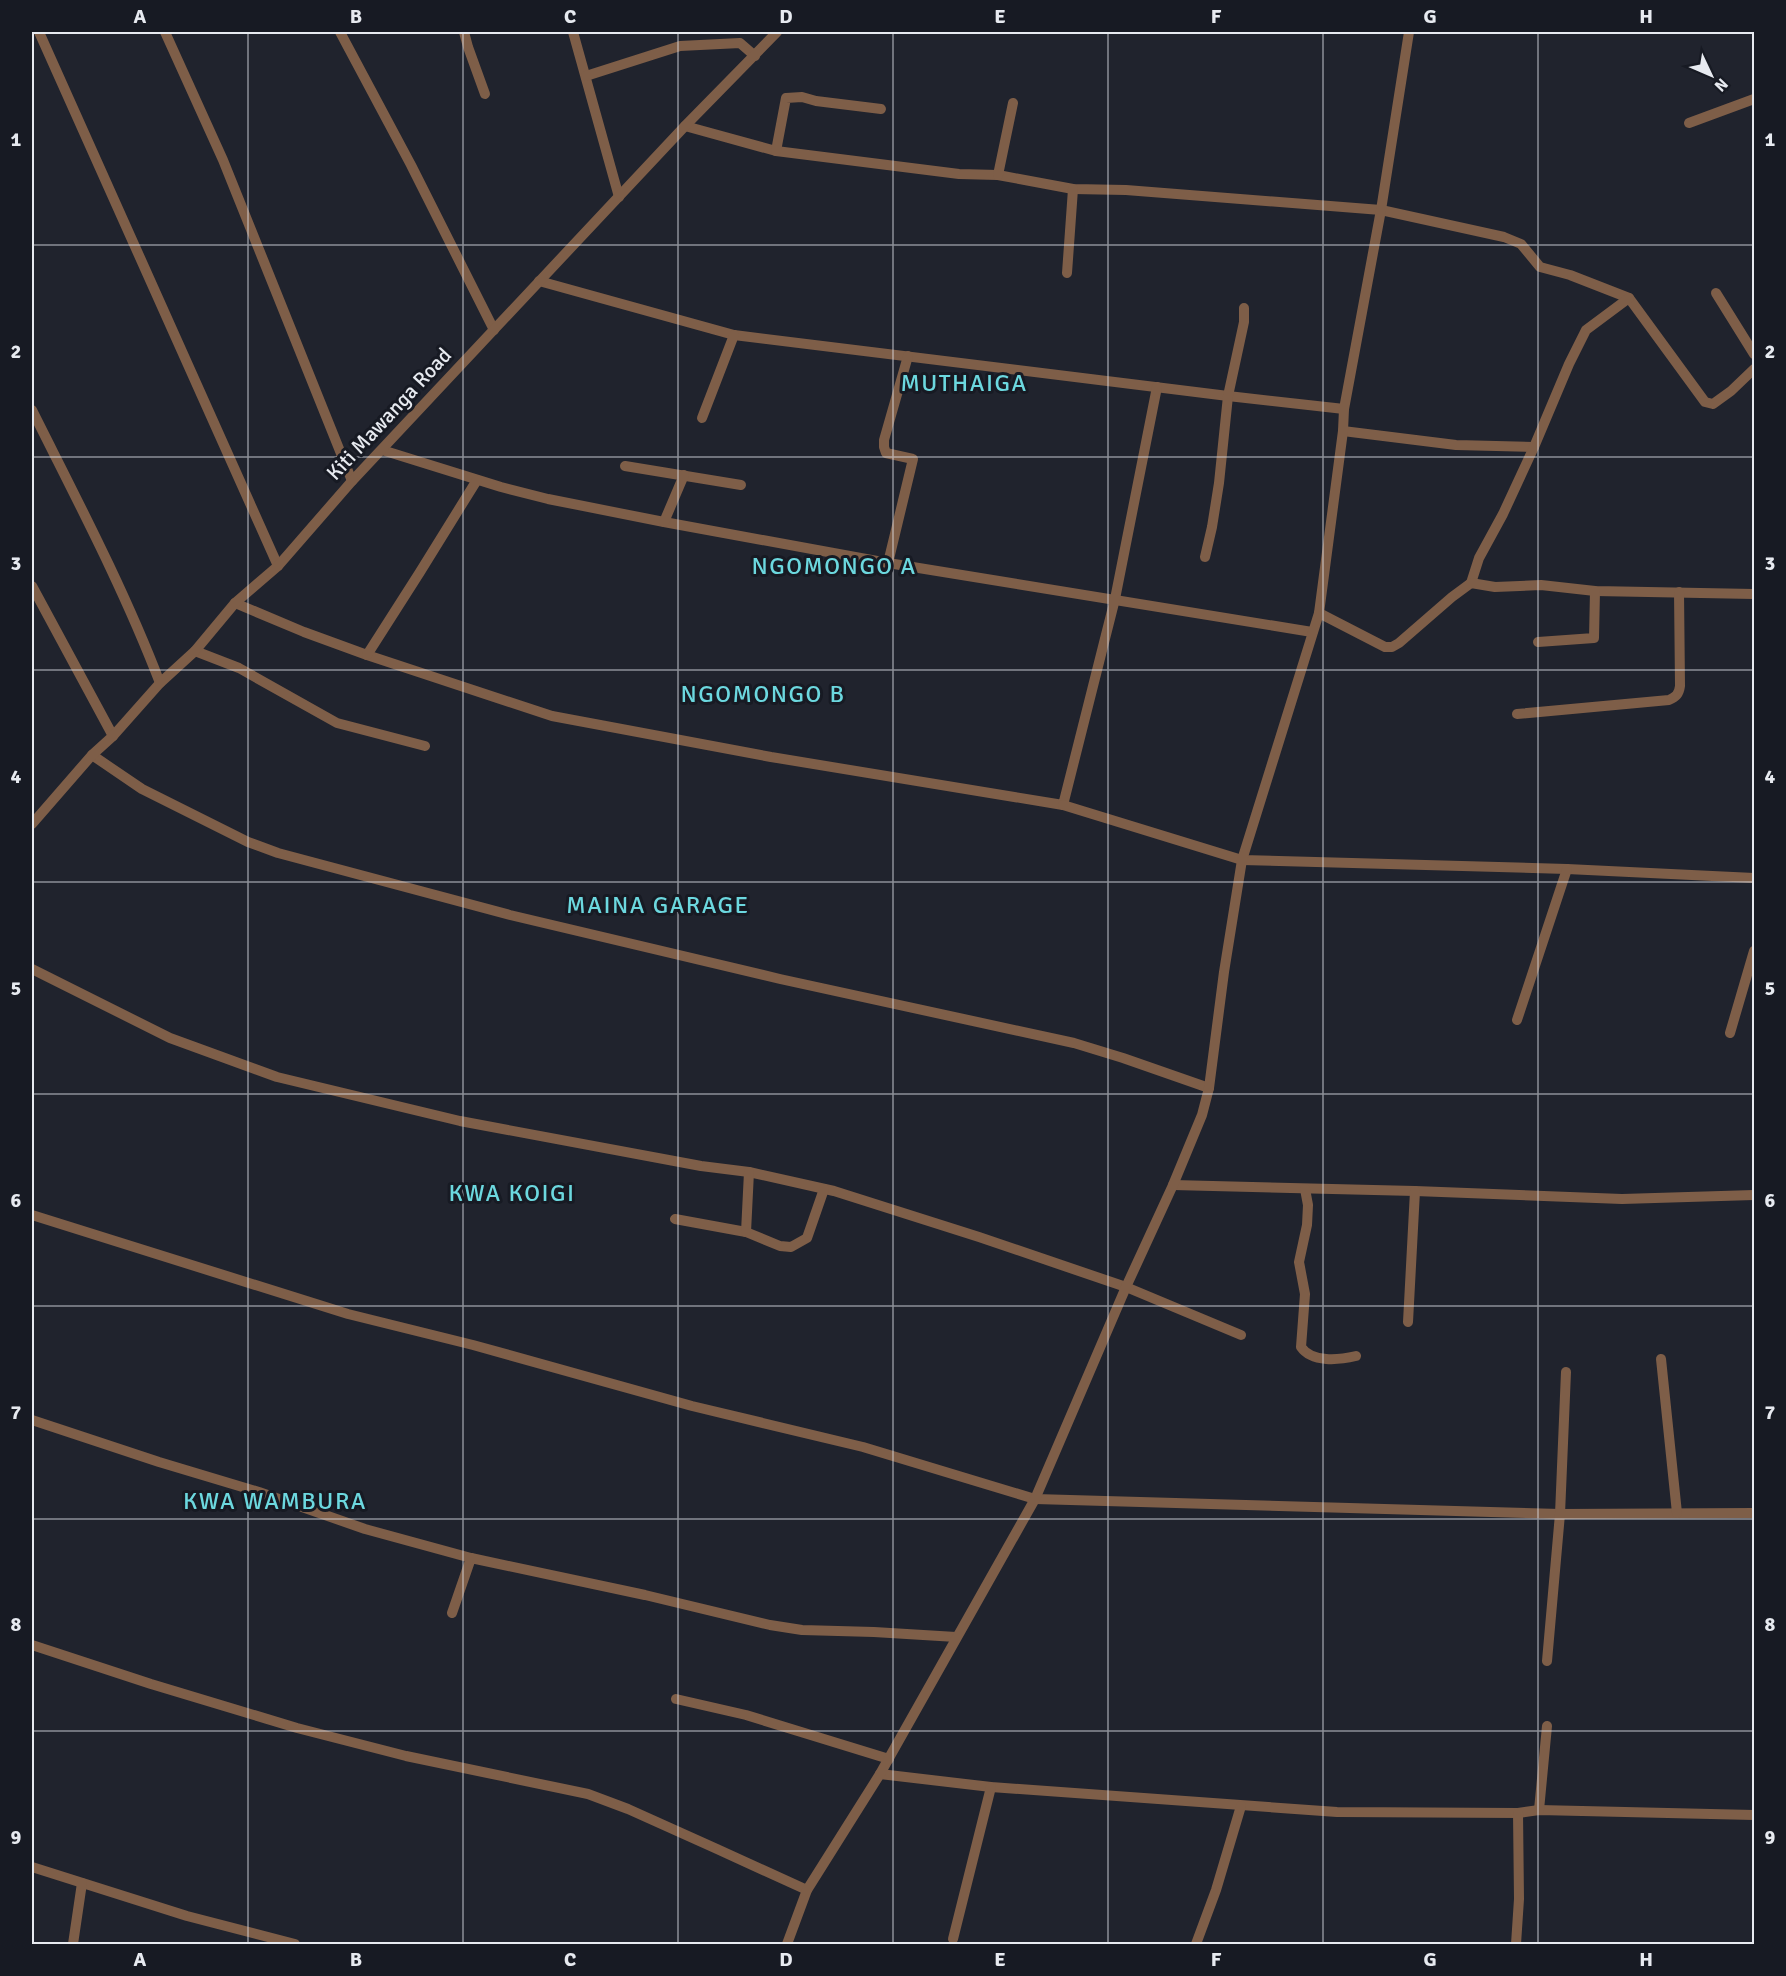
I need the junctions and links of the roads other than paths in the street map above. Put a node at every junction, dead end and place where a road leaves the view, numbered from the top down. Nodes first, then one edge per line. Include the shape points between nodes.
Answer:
1 (39, 32) edge
2 (165, 32) edge
3 (340, 32) edge
4 (464, 32) edge
5 (573, 32) edge
6 (777, 32) edge
7 (1409, 32) edge
8 (755, 56) junction
9 (586, 76) junction
10 (485, 94) dead end
11 (1755, 99) edge
12 (1013, 103) dead end
13 (881, 109) dead end
14 (1689, 123) dead end
15 (685, 126) junction
16 (776, 151) junction
17 (998, 175) junction
18 (1073, 189) junction
19 (619, 197) junction
20 (1381, 210) junction
21 (1067, 273) dead end
22 (539, 281) junction
23 (1716, 293) dead end
24 (1629, 298) junction
25 (1244, 308) dead end
26 (494, 330) junction
27 (734, 335) junction
28 (1755, 354) edge
29 (908, 356) junction
30 (1755, 369) edge
31 (1157, 387) junction
32 (1227, 396) junction
33 (1344, 409) junction
34 (32, 410) edge
35 (702, 418) dead end
36 (1343, 431) junction
37 (1534, 447) junction
38 (382, 450) junction
39 (625, 466) dead end
40 (684, 475) junction
41 (477, 480) junction
42 (352, 481) junction
43 (741, 485) dead end
44 (664, 522) junction
45 (1205, 557) dead end
46 (888, 563) junction
47 (278, 566) junction
48 (1471, 583) junction
49 (32, 586) edge
50 (1595, 591) junction
51 (1679, 592) junction
52 (1755, 594) edge
53 (1115, 599) junction
54 (35, 600) edge
55 (235, 603) junction
56 (1319, 613) junction
57 (1312, 632) junction
58 (1538, 642) dead end
59 (195, 651) junction
60 (367, 655) junction
61 (160, 683) junction
62 (1517, 714) dead end
63 (112, 736) junction
64 (425, 746) dead end
65 (92, 755) junction
66 (1063, 805) junction
67 (32, 824) edge
68 (1242, 860) junction
69 (1567, 869) junction
70 (1755, 878) edge
71 (1755, 951) edge
72 (32, 969) edge
73 (1517, 1020) dead end
74 (1731, 1033) dead end
75 (1209, 1089) junction
76 (749, 1172) junction
77 (1173, 1185) junction
78 (1305, 1189) junction
79 (824, 1190) junction
80 (1415, 1191) junction
81 (1755, 1195) edge
82 (32, 1215) edge
83 (675, 1220) dead end
84 (746, 1232) junction
85 (1126, 1287) junction
86 (1408, 1322) dead end
87 (1241, 1335) dead end
88 (1356, 1356) dead end
89 (1661, 1359) dead end
90 (1566, 1372) dead end
91 (32, 1420) edge
92 (1035, 1499) junction
93 (1677, 1513) junction
94 (1755, 1513) edge
95 (1560, 1514) junction
96 (471, 1558) junction
97 (452, 1612) dead end
98 (956, 1637) junction
99 (32, 1645) edge
100 (1547, 1661) dead end
101 (676, 1699) dead end
102 (1547, 1726) dead end
103 (889, 1759) junction
104 (880, 1774) junction
105 (991, 1787) junction
106 (1241, 1806) junction
107 (1539, 1810) junction
108 (1518, 1813) junction
109 (1755, 1815) edge
110 (32, 1867) edge
111 (82, 1884) junction
112 (807, 1890) junction
113 (953, 1939) dead end
114 (73, 1944) edge
115 (296, 1944) edge
116 (787, 1944) edge
117 (1196, 1944) edge
118 (1516, 1944) edge

1 - 47 street
2 - 42 street via 224,160
3 - 26 street
4 - 10 street
5 - 9 street
6 - 8 street, Kiti Mawanga Road
7 - 20 street
8 - 9 street via 740,43 680,46
8 - 15 street, Kiti Mawanga Road
9 - 19 street
11 - 14 street
12 - 17 street
13 - 16 street via 786,98
15 - 16 street
15 - 19 street, Kiti Mawanga Road
16 - 17 street via 960,174
17 - 18 street
18 - 20 street
18 - 21 street
19 - 22 street, Kiti Mawanga Road
20 - 24 street via 1513,240 1540,267 1570,274
20 - 33 street
22 - 26 street, Kiti Mawanga Road
22 - 27 street
23 - 28 street
24 - 30 street via 1705,402 1713,404 1720,400
24 - 37 street via 1586,330
25 - 32 street
26 - 38 street, Kiti Mawanga Road
27 - 29 street
27 - 35 street
29 - 31 street
29 - 46 street via 884,440 886,453 913,459
31 - 32 street
31 - 53 street
32 - 33 street
32 - 45 street via 1219,483
33 - 36 street
34 - 61 street via 139,627
36 - 37 street via 1456,445
36 - 56 street
37 - 48 street via 1479,558
38 - 41 street
38 - 42 street, Kiti Mawanga Road
39 - 40 street
40 - 43 street
40 - 44 street
41 - 44 street
41 - 60 street
42 - 47 street, Kiti Mawanga Road
44 - 46 street
46 - 53 street
47 - 55 street, Kiti Mawanga Road
48 - 50 street
48 - 56 street via 1392,647
49 - 54 street
50 - 51 street
50 - 58 street via 1594,638
51 - 52 street
51 - 62 street via 1680,686 1675,697
53 - 57 street
53 - 66 street
54 - 63 street
55 - 59 street, Kiti Mawanga Road
55 - 60 street
56 - 57 street
57 - 68 street
59 - 61 street, Kiti Mawanga Road
59 - 64 street via 239,668 337,723
60 - 66 street via 552,716
61 - 63 street, Kiti Mawanga Road
63 - 65 street, Kiti Mawanga Road
65 - 67 street, Kiti Mawanga Road
65 - 75 street via 142,789 278,853 522,918 1074,1043
66 - 68 street
68 - 69 street
68 - 75 street
69 - 70 street
69 - 73 street
71 - 74 street
72 - 76 street via 170,1038 277,1077 460,1121
75 - 77 street
76 - 79 street
76 - 84 street
77 - 78 street
77 - 85 street
78 - 80 street
78 - 88 street via 1307,1225 1299,1262 1305,1294 1300,1347 1319,1358
79 - 84 street via 807,1238 801,1243 780,1246
79 - 85 street
80 - 81 street via 1622,1200
80 - 86 street
82 - 92 street via 348,1314 862,1447
83 - 84 street
85 - 87 street
85 - 92 street
89 - 93 street
90 - 95 street
91 - 96 street via 365,1529
92 - 95 street
92 - 98 street
93 - 94 street
93 - 95 street
95 - 100 street
96 - 97 street
96 - 98 street via 770,1625
98 - 103 street
99 - 112 street via 297,1728 406,1756 588,1794
101 - 103 street via 746,1715
102 - 107 street
103 - 104 street
104 - 105 street
104 - 112 street
105 - 106 street
105 - 113 street
106 - 108 street via 1337,1812
106 - 117 street
107 - 108 street
107 - 109 street
108 - 118 street
110 - 111 street
111 - 114 street
111 - 115 street
112 - 116 street

